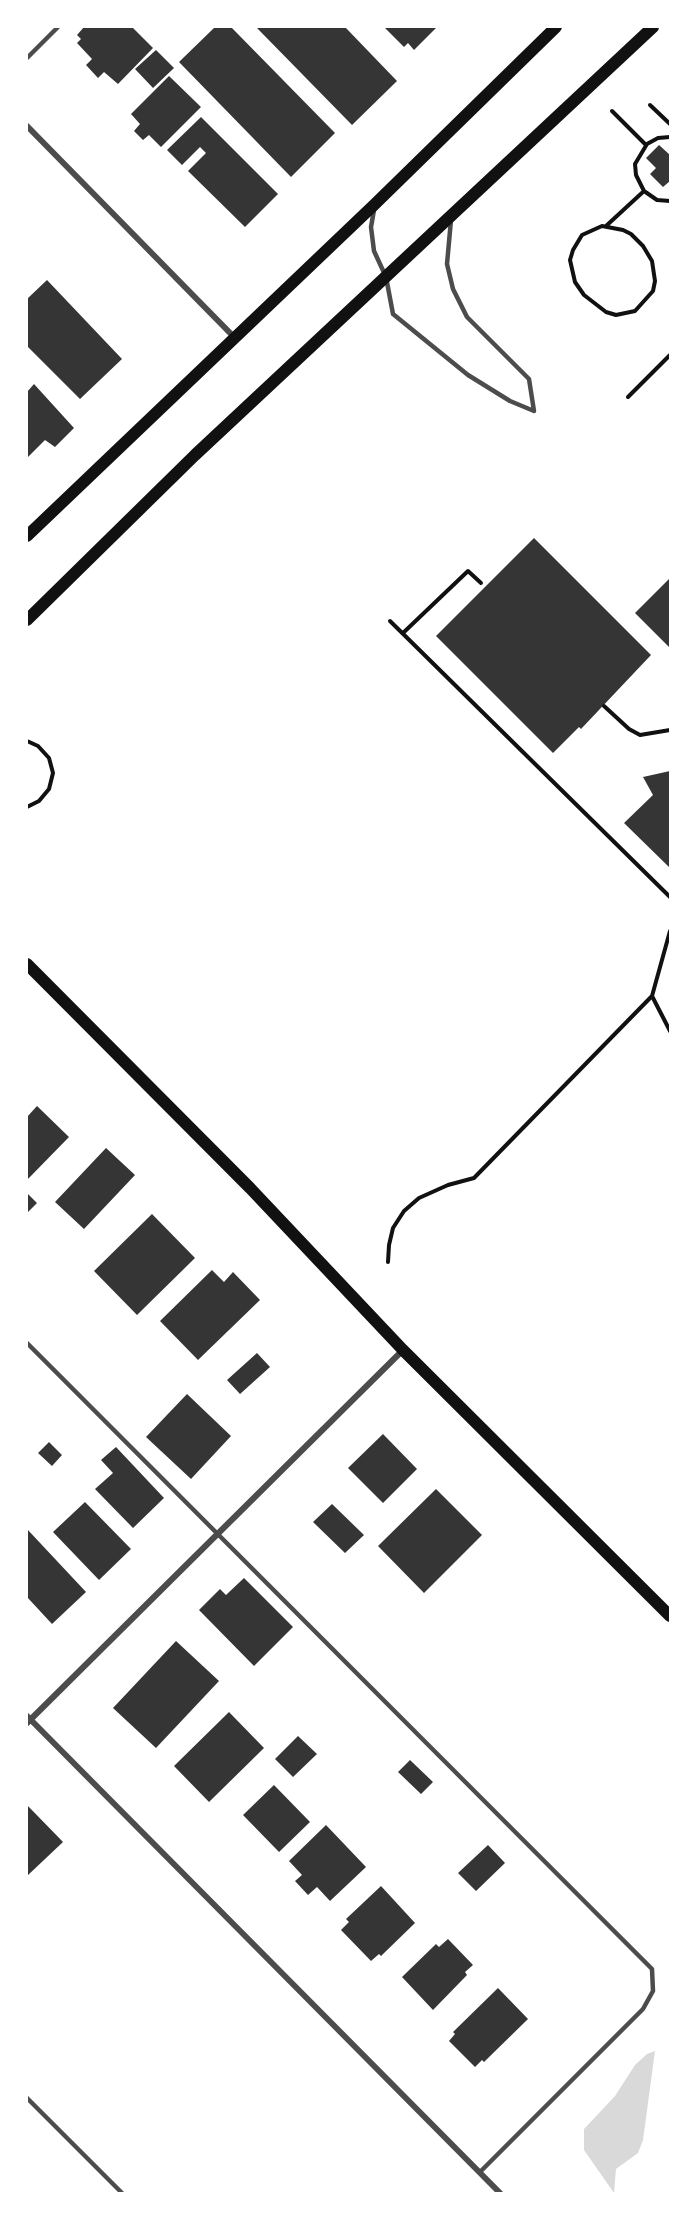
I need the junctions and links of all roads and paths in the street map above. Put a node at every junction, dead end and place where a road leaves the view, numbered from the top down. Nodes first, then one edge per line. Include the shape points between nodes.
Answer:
1 (58, 27) edge
2 (556, 27) edge
3 (652, 27) edge
4 (27, 58) edge
5 (650, 105) dead end
6 (612, 111) dead end
7 (670, 124) edge
8 (27, 126) edge
9 (670, 137) edge
10 (646, 145) junction
11 (644, 191) junction
12 (670, 201) edge
13 (375, 204) junction
14 (452, 213) junction
15 (606, 226) junction
16 (386, 277) junction
17 (234, 337) junction
18 (670, 354) edge
19 (628, 397) dead end
20 (27, 536) edge
21 (481, 583) dead end
22 (27, 620) edge
23 (390, 621) dead end
24 (403, 633) junction
25 (604, 706) dead end
26 (670, 730) edge
27 (27, 741) edge
28 (27, 807) edge
29 (670, 897) edge
30 (670, 932) edge
31 (27, 964) edge
32 (652, 996) junction
33 (670, 1031) edge
34 (388, 1262) dead end
35 (27, 1343) edge
36 (403, 1350) junction
37 (219, 1534) junction
38 (670, 1616) edge
39 (28, 1720) edge
40 (27, 2098) edge
41 (480, 2172) junction
42 (122, 2193) edge
43 (500, 2193) edge

1 - 4 lane
2 - 13 main road
3 - 14 main road
5 - 7 path
6 - 10 path
8 - 17 street
9 - 10 path
10 - 11 path via 635,164
11 - 12 path via 657,200
11 - 15 path
13 - 16 lane via 371,227 374,251
13 - 17 main road
14 - 16 main road
14 - 16 lane via 447,264 453,289 467,317 529,380 534,411 468,375 414,334 393,314
15 - 15 path via 631,234 652,261 656,281 653,291 635,311 616,315 595,306 571,272 570,260 577,241 588,231
16 - 22 main road via 195,455
17 - 20 main road
18 - 19 path
21 - 24 path via 468,571
23 - 24 path
24 - 29 path
25 - 26 path via 640,735
27 - 28 path via 49,758 53,773 49,789
30 - 32 path
31 - 36 main road via 250,1188
32 - 33 path
32 - 34 path via 474,1178 419,1198 404,1211 393,1228
35 - 37 lane
36 - 37 street
36 - 38 main road
37 - 39 street
37 - 41 lane via 652,1969 653,1991 643,2009
39 - 41 street
40 - 42 lane
41 - 43 street

